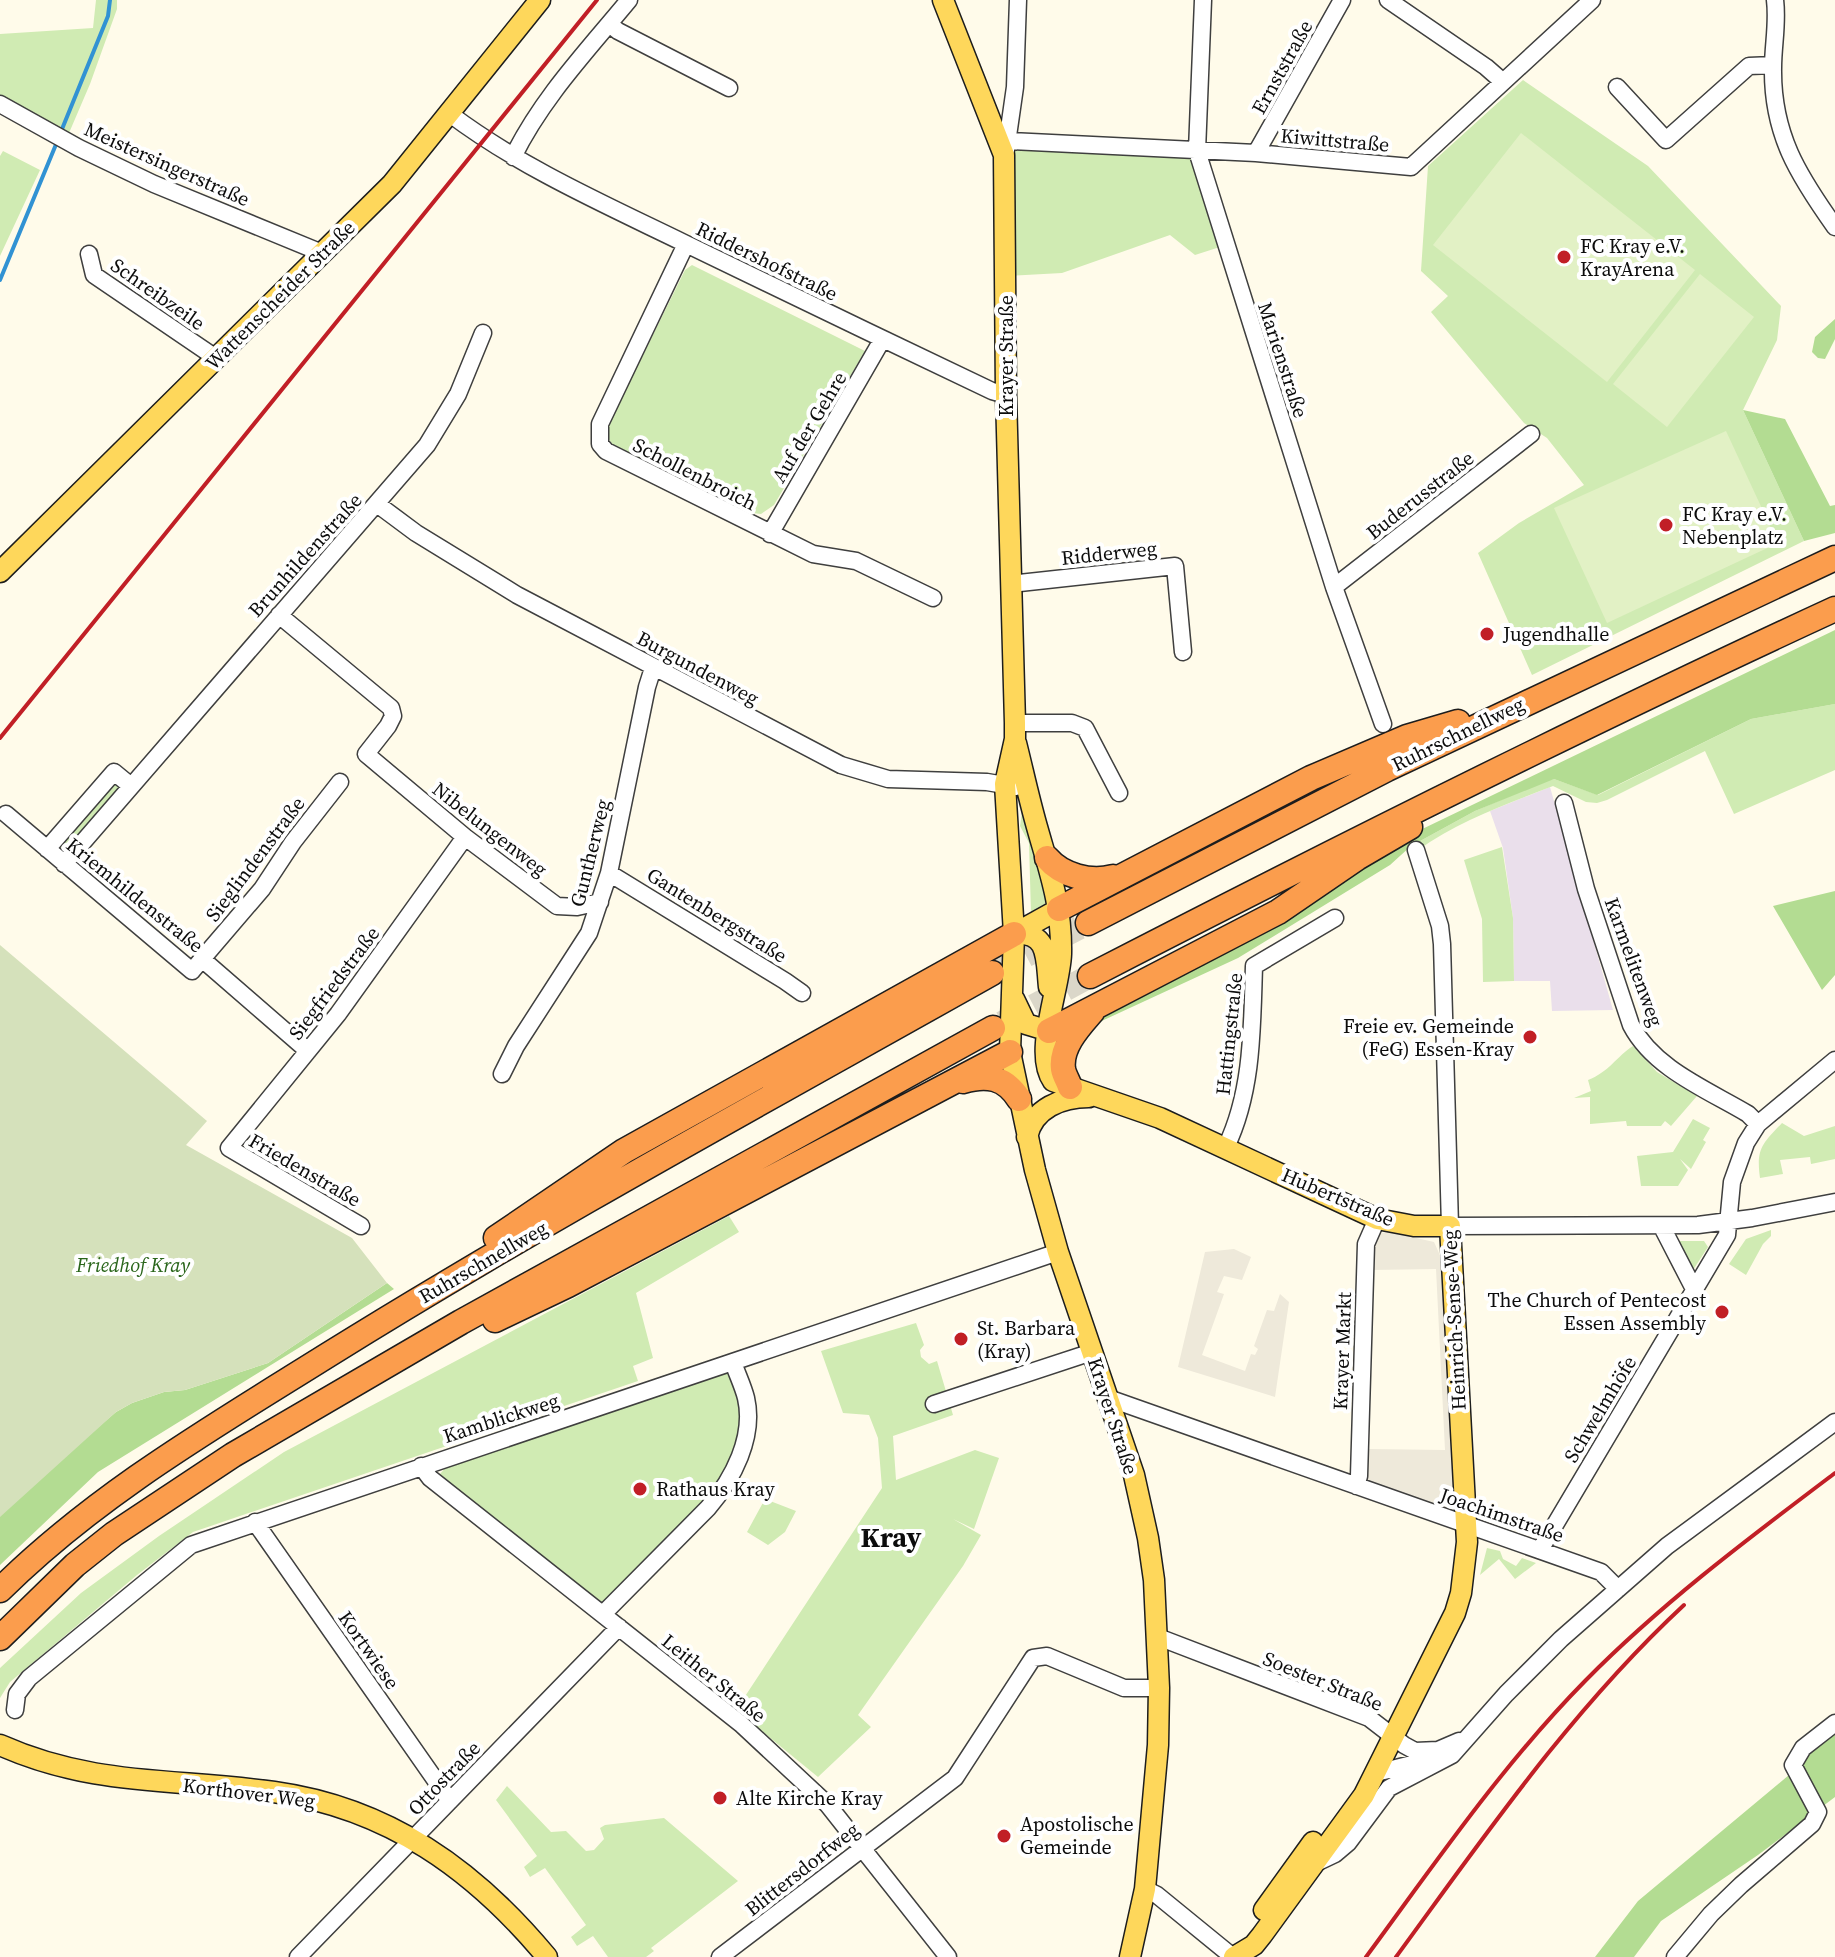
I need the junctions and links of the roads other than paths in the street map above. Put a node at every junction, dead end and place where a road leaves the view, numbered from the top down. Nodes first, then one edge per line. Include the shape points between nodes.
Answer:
1 (540, 0) edge
2 (629, 0) edge
3 (943, 0) edge
4 (1018, 0) edge
5 (1203, 0) edge
6 (1342, 0) edge
7 (1388, 0) edge
8 (1592, 0) edge
9 (1775, 0) edge
10 (609, 24) junction
11 (1773, 65) junction
12 (1502, 81) junction
13 (1617, 87) dead end
14 (729, 88) dead end
15 (0, 104) edge
16 (450, 114) junction
17 (1007, 148) junction
18 (1197, 151) junction
19 (1256, 153) junction
20 (513, 157) junction
21 (1835, 227) edge
22 (686, 244) junction
23 (322, 253) junction
24 (89, 254) dead end
25 (483, 333) dead end
26 (882, 340) junction
27 (216, 358) junction
28 (1006, 395) junction
29 (1531, 434) dead end
30 (377, 504) junction
31 (770, 534) junction
32 (1835, 558) edge
33 (0, 572) edge
34 (1010, 584) junction
35 (1334, 587) junction
36 (933, 598) dead end
37 (1835, 609) edge
38 (279, 615) junction
39 (1183, 652) dead end
40 (653, 668) junction
41 (1530, 699) junction
42 (1383, 724) dead end
43 (1015, 731) junction
44 (340, 782) dead end
45 (1005, 784) junction
46 (131, 786) junction
47 (1027, 790) junction
48 (1450, 791) junction
49 (1119, 793) dead end
50 (1564, 803) dead end
51 (6, 814) dead end
52 (465, 837) junction
53 (47, 849) junction
54 (1416, 850) dead end
55 (1047, 858) junction
56 (64, 864) junction
57 (609, 873) junction
58 (1123, 874) junction
59 (600, 902) junction
60 (1059, 909) junction
61 (1335, 918) dead end
62 (1088, 923) tunnel mouth
63 (1014, 934) junction
64 (202, 959) junction
65 (992, 973) tunnel mouth
66 (1090, 976) tunnel mouth
67 (802, 993) dead end
68 (1014, 997) junction
69 (1051, 1004) junction
70 (1099, 1004) junction
71 (993, 1028) tunnel mouth
72 (1049, 1031) junction
73 (308, 1051) junction
74 (1010, 1052) junction
75 (1835, 1060) edge
76 (502, 1074) dead end
77 (1070, 1087) junction
78 (938, 1090) junction
79 (1101, 1098) junction
80 (1019, 1099) junction
81 (1758, 1124) junction
82 (1027, 1137) junction
83 (1226, 1147) junction
84 (229, 1148) joint
85 (1835, 1202) edge
86 (1377, 1219) junction
87 (1730, 1221) junction
88 (361, 1226) dead end
89 (1450, 1226) junction
90 (1662, 1227) junction
91 (1058, 1252) junction
92 (442, 1284) junction
93 (1694, 1289) junction
94 (1092, 1352) junction
95 (733, 1362) junction
96 (379, 1369) junction
97 (1108, 1398) junction
98 (934, 1404) dead end
99 (1835, 1422) edge
100 (421, 1466) junction
101 (1356, 1486) junction
102 (255, 1522) junction
103 (1466, 1523) junction
104 (1540, 1550) junction
105 (1618, 1589) junction
106 (0, 1590) edge
107 (603, 1614) junction
108 (619, 1627) junction
109 (1158, 1637) junction
110 (0, 1638) edge
111 (1159, 1688) junction
112 (15, 1710) dead end
113 (1835, 1723) edge
114 (1393, 1736) junction
115 (1468, 1738) junction
116 (0, 1745) edge
117 (1376, 1773) junction
118 (1400, 1782) joint
119 (450, 1801) junction
120 (414, 1839) junction
121 (861, 1848) junction
122 (1314, 1864) junction
123 (1145, 1889) junction
124 (298, 1957) edge
125 (547, 1957) edge
126 (720, 1957) edge
127 (948, 1957) edge
128 (1130, 1957) edge
129 (1234, 1957) edge
130 (1675, 1957) edge

1 - 16 main road, Wattenscheider Straße
2 - 10 street
3 - 17 main road, Krayer Straße
4 - 17 street
5 - 18 street, Marienstraße
6 - 19 street, Ernststraße
7 - 12 street
8 - 12 street, Kiwittstraße
9 - 11 street
10 - 14 street
10 - 20 street via 546,100
11 - 13 street via 1749,66 1666,140
11 - 21 street via 1776,113 1788,151
12 - 19 street, Kiwittstraße via 1411,167
15 - 23 street, Meistersingerstraße via 179,195
16 - 20 street, Riddershofstraße
16 - 23 main road, Wattenscheider Straße via 392,184
17 - 18 street, Kiwittstraße
17 - 28 main road, Krayer Straße
18 - 19 street, Kiwittstraße
18 - 35 street, Marienstraße
20 - 22 street, Riddershofstraße
22 - 26 street, Riddershofstraße
22 - 31 street, Schollenbroich via 600,424 600,444
23 - 27 main road, Wattenscheider Straße
24 - 27 street, Schreibzeile via 94,275
25 - 30 street, Brunhildenstraße via 458,395 427,445
26 - 28 street, Riddershofstraße
26 - 31 street, Auf der Gehre
27 - 33 main road, Wattenscheider Straße
28 - 34 main road, Krayer Straße
29 - 35 street, Buderusstraße
30 - 38 street, Brunhildenstraße
30 - 40 street, Burgundenweg via 498,584
31 - 36 street, Schollenbroich via 813,554 856,561
32 - 41 highway, Ruhrschnellweg
34 - 39 street, Ridderweg via 1175,566
34 - 43 main road, Krayer Straße
35 - 42 street, Marienstraße
37 - 48 highway
38 - 46 street, Brunhildenstraße
38 - 52 street, Nibelungenweg via 391,708 388,726 366,754
40 - 45 street, Burgundenweg via 857,771 888,779
40 - 57 street, Guntherweg
41 - 58 highway via 1407,737 1311,778
41 - 62 highway, Ruhrschnellweg
43 - 45 main road, Krayer Straße
43 - 47 main road, Krayer Straße
43 - 49 street via 1080,724
44 - 64 street, Sieglindenstraße via 262,889
45 - 47 street, Burgundenweg
45 - 63 main road, Krayer Straße
46 - 53 street via 114,772
46 - 56 street, Brunhildenstraße
47 - 55 main road, Krayer Straße
48 - 66 highway
48 - 70 highway via 1402,833 1278,912
50 - 81 street, Karmelitenweg via 1586,889 1638,1039 1655,1057
51 - 53 street, Kriemhildenstraße
52 - 59 street, Nibelungenweg via 557,906
52 - 73 street, Siegfriedstraße
53 - 56 street, Kriemhildenstraße
54 - 89 street, Heinrich-Sense-Weg via 1442,944
55 - 58 highway via 1085,879
55 - 60 main road, Krayer Straße
56 - 64 street, Kriemhildenstraße via 192,971
57 - 59 street, Guntherweg
57 - 67 street, Gantenbergstraße
58 - 60 highway
59 - 76 street, Guntherweg via 589,933
60 - 63 main road
60 - 69 main road, Krayer Straße via 1059,979
61 - 83 street, Hattingstraße via 1254,966 1245,1089
63 - 68 main road, Krayer Straße
63 - 69 main road via 1032,935 1043,945
63 - 92 highway via 624,1151 503,1232
64 - 73 street, Kriemhildenstraße
65 - 92 highway, Ruhrschnellweg
68 - 72 main road via 1026,1024
68 - 74 main road, Krayer Straße
69 - 72 main road, Krayer Straße
70 - 72 highway
70 - 77 highway via 1069,1043 1063,1067
71 - 96 highway, Ruhrschnellweg
72 - 74 main road
72 - 77 main road, Hubertstraße via 1046,1067 1055,1082
73 - 84 street, Siegfriedstraße
74 - 78 highway
74 - 80 main road, Krayer Straße
75 - 81 street
77 - 79 main road, Hubertstraße
78 - 80 highway via 989,1077 1008,1084
78 - 96 highway via 568,1285
79 - 82 main road via 1072,1098 1053,1105 1033,1120
79 - 83 main road, Hubertstraße
80 - 82 main road, Krayer Straße
81 - 87 street via 1732,1182
82 - 91 main road, Krayer Straße
83 - 86 main road, Hubertstraße
84 - 88 street, Friedenstraße
85 - 87 street, Hubertstraße
86 - 89 main road, Hubertstraße
86 - 101 street, Krayer Markt via 1366,1244
87 - 90 street, Hubertstraße
87 - 93 street, Schwelmhöfe
89 - 90 street, Hubertstraße
89 - 103 main road, Heinrich-Sense-Weg
90 - 93 street
91 - 94 main road, Krayer Straße
91 - 95 street, Kamblickweg
92 - 106 highway, Ruhrschnellweg via 166,1456 54,1540
93 - 104 street, Schwelmhöfe
94 - 97 main road, Krayer Straße
94 - 98 street
95 - 100 street, Kamblickweg
95 - 107 street via 747,1399 746,1437 731,1476 708,1508
96 - 110 highway, Ruhrschnellweg via 153,1506 75,1565
97 - 101 street, Joachimstraße
97 - 109 main road, Krayer Straße via 1148,1538
99 - 105 street via 1712,1511
100 - 102 street, Kamblickweg
100 - 107 street, Leither Straße
101 - 103 street, Joachimstraße
102 - 112 street, Kamblickweg via 191,1545 172,1558 29,1678 17,1694
102 - 119 street, Kortwiese
103 - 104 street, Joachimstraße
103 - 114 main road, Heinrich-Sense-Weg via 1467,1549 1455,1613
104 - 105 street, Joachimstraße via 1601,1572
105 - 115 street, Soester Straße via 1550,1650
107 - 108 street, Leither Straße
108 - 119 street, Ottostraße
108 - 121 street, Leither Straße via 778,1757 828,1805
109 - 111 main road, Krayer Straße
109 - 114 street, Soester Straße via 1369,1718
111 - 121 street, Blittersdorfweg via 1124,1688 1047,1656 1033,1658 955,1778
111 - 123 main road, Krayer Straße
113 - 130 street via 1803,1748 1793,1765 1818,1812 1812,1824 1731,1894
114 - 115 street, Soester Straße via 1425,1752
114 - 117 main road, Heinrich-Sense-Weg
115 - 117 street, Soester Straße via 1429,1761
115 - 118 street, Soester Straße via 1452,1755
116 - 120 main road, Korthover Weg via 100,1776 308,1797
117 - 122 main road, Heinrich-Sense-Weg
117 - 129 main road, Heinrich-Sense-Weg via 1355,1784
118 - 122 street, Heinrich-Sense-Weg via 1389,1788 1348,1843
119 - 120 street, Ottostraße
120 - 124 street, Ottostraße
120 - 125 main road, Korthover Weg via 485,1891
121 - 126 street, Blittersdorfweg
121 - 127 street, Leither Straße
122 - 129 main road, Heinrich-Sense-Weg via 1254,1945
123 - 128 main road, Krayer Straße
123 - 129 street

